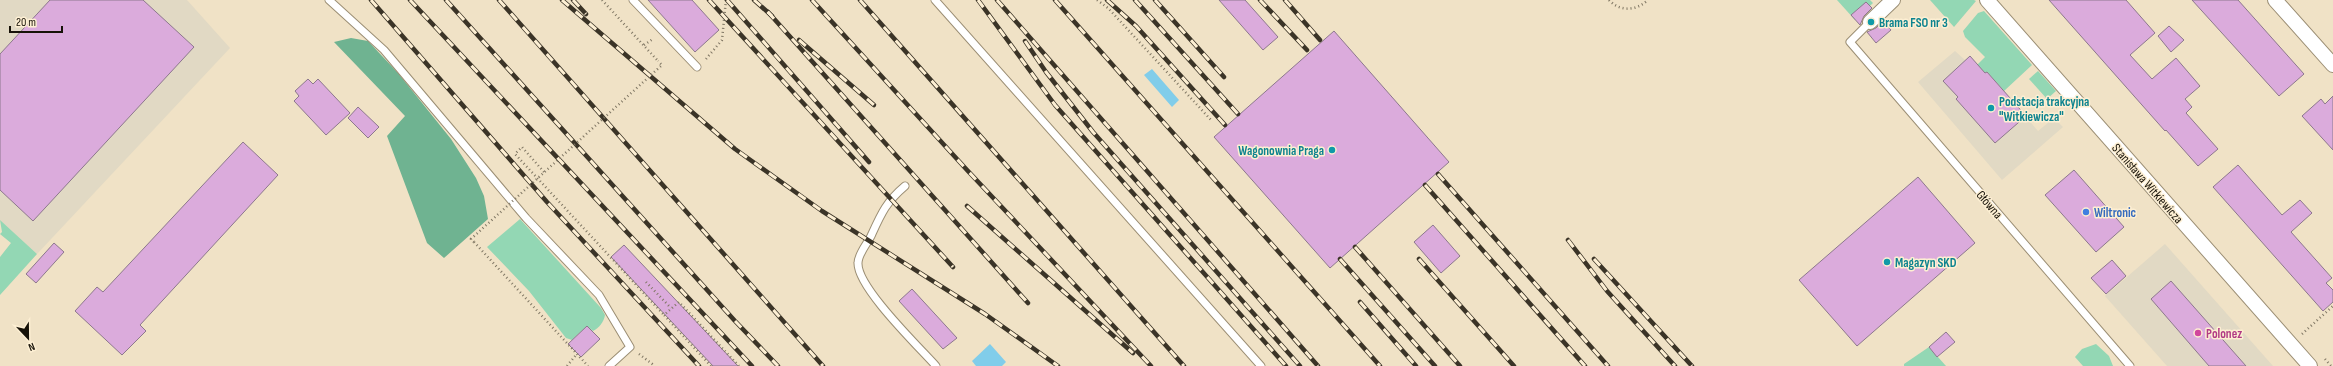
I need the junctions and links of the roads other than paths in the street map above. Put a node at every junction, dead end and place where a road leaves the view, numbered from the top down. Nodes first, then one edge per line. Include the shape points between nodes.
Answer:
1 (329, 0) edge
2 (633, 0) edge
3 (935, 0) edge
4 (1892, 0) edge
5 (1987, 0) edge
6 (2275, 0) edge
7 (1870, 22) joint
8 (2333, 65) edge
9 (697, 67) road end
10 (905, 186) dead end
11 (609, 366) edge
12 (936, 366) edge
13 (1261, 366) edge
14 (2130, 366) edge
15 (2310, 366) edge

1 - 11 lane via 384,50 526,218 599,295 630,347
2 - 9 lane
3 - 13 lane
4 - 7 street
5 - 15 street, Stanisława Witkiewicza
6 - 8 street
7 - 14 lane, Główna via 1850,42
10 - 12 lane via 883,209 858,262 860,275 868,290

